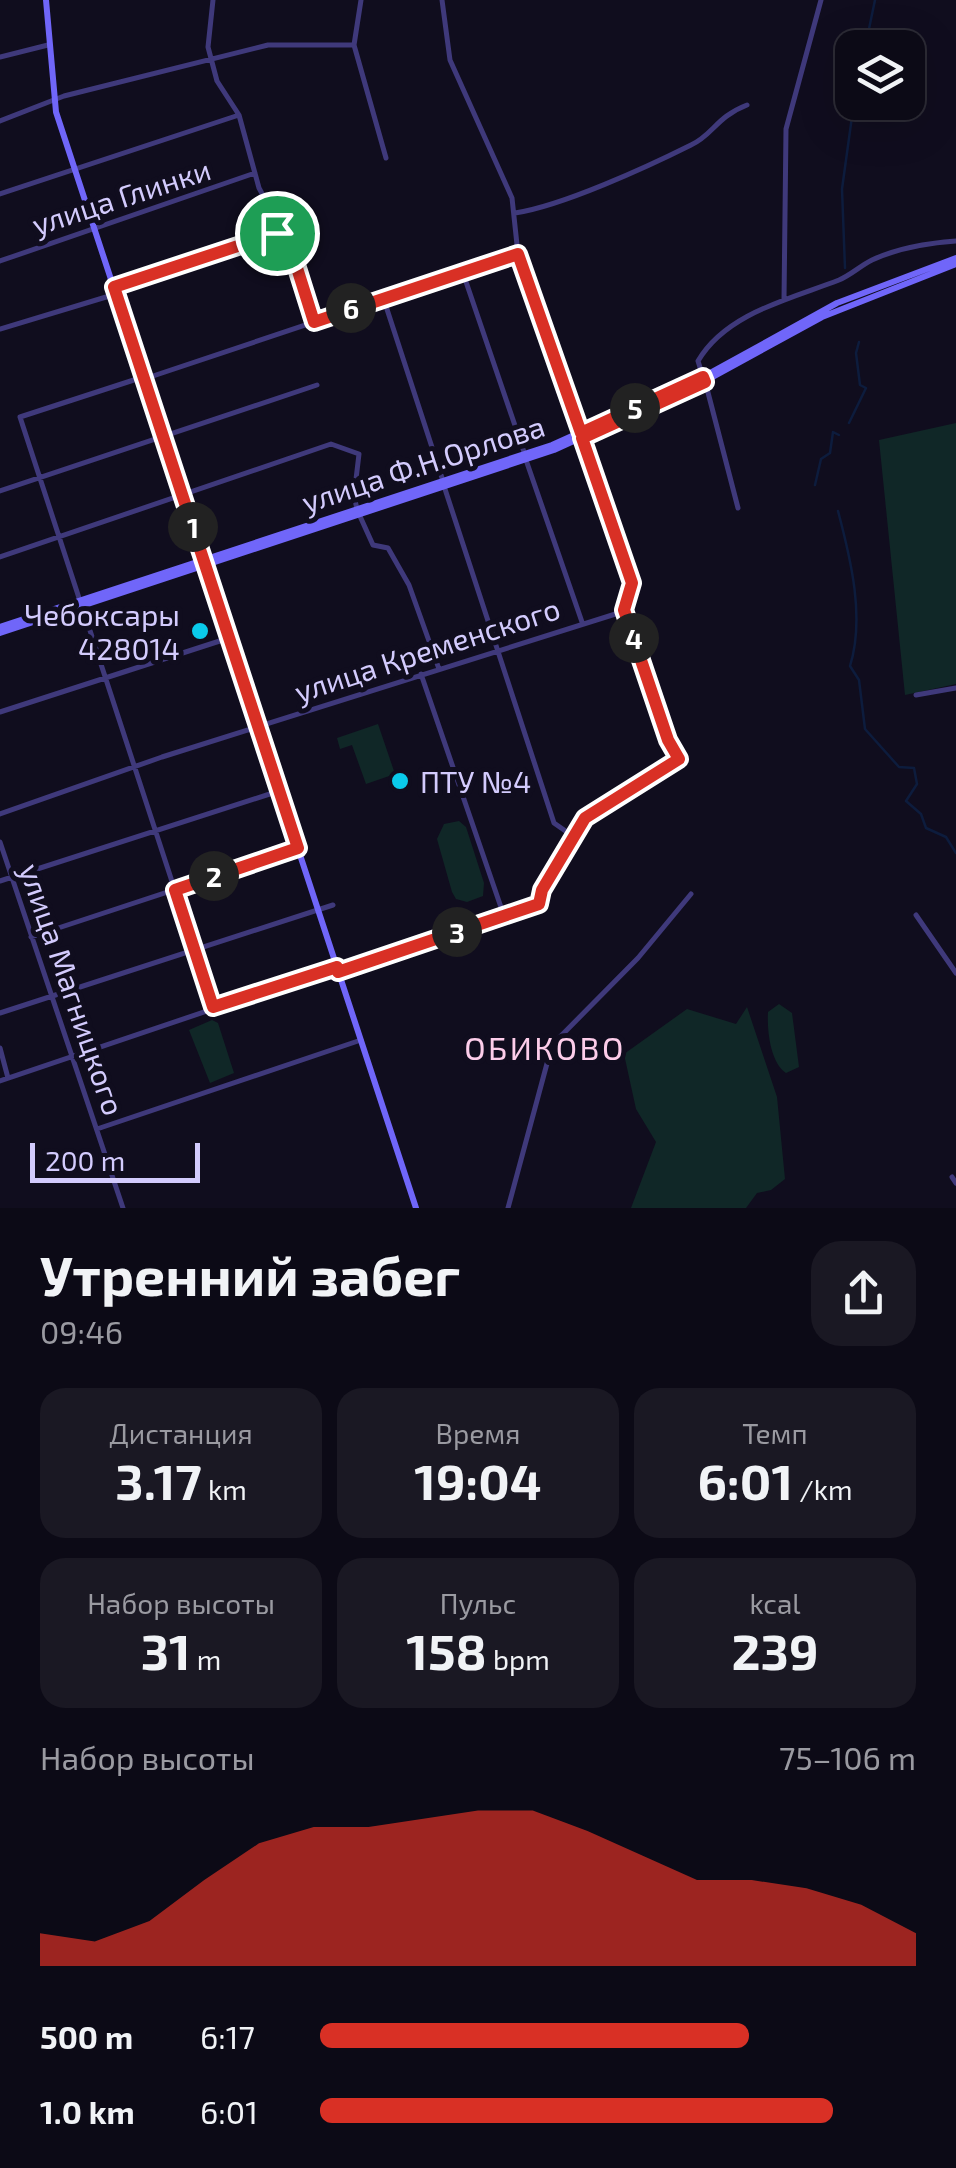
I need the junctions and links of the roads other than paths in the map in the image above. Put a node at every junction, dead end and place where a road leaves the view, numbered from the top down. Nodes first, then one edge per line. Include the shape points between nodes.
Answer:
1 (46, 0) edge
2 (213, 0) edge
3 (361, 0) edge
4 (442, 0) edge
5 (821, 0) edge
6 (48, 45) junction
7 (354, 46) junction
8 (0, 57) edge
9 (211, 58) junction
10 (53, 100) junction
11 (747, 105) dead end
12 (239, 115) junction
13 (0, 121) edge
14 (386, 158) dead end
15 (75, 170) junction
16 (255, 173) junction
17 (0, 194) edge
18 (516, 213) junction
19 (94, 228) junction
20 (286, 233) junction
21 (956, 241) edge
22 (518, 254) junction
23 (0, 261) edge
24 (956, 261) edge
25 (464, 273) junction
26 (115, 290) junction
27 (383, 298) junction
28 (784, 300) junction
29 (314, 322) junction
30 (0, 329) edge
31 (143, 378) junction
32 (704, 379) junction
33 (317, 385) dead end
34 (582, 435) junction
35 (163, 437) junction
36 (525, 457) junction
37 (40, 478) junction
38 (443, 483) junction
39 (0, 491) edge
40 (182, 494) junction
41 (738, 508) dead end
42 (358, 512) junction
43 (58, 537) junction
44 (0, 557) edge
45 (204, 563) junction
46 (81, 603) junction
47 (624, 610) junction
48 (582, 622) junction
49 (0, 630) edge
50 (229, 638) junction
51 (498, 649) junction
52 (439, 669) junction
53 (421, 674) junction
54 (107, 678) junction
55 (956, 688) edge
56 (916, 695) dead end
57 (0, 712) edge
58 (258, 727) junction
59 (134, 768) junction
60 (279, 791) junction
61 (0, 814) edge
62 (156, 831) junction
63 (574, 837) junction
64 (0, 842) edge
65 (298, 848) junction
66 (11, 878) junction
67 (0, 881) edge
68 (175, 890) junction
69 (691, 894) dead end
70 (333, 905) dead end
71 (318, 910) junction
72 (916, 915) dead end
73 (504, 916) junction
74 (31, 937) junction
75 (196, 950) junction
76 (338, 970) junction
77 (956, 972) edge
78 (52, 997) junction
79 (213, 1007) junction
80 (0, 1013) edge
81 (361, 1040) junction
82 (0, 1048) edge
83 (71, 1055) junction
84 (8, 1078) junction
85 (0, 1080) edge
86 (97, 1130) junction
87 (124, 1208) edge
88 (416, 1208) edge
89 (508, 1208) edge

1 - 6 street
2 - 9 street
3 - 7 street
4 - 18 street via 450,60
5 - 28 street via 786,129
6 - 8 street
6 - 10 street
7 - 9 street via 278,44
7 - 14 street
9 - 10 street
9 - 12 street
10 - 13 street
10 - 15 street
11 - 18 street via 688,147
12 - 15 street
12 - 16 street
15 - 17 street
15 - 19 street
16 - 19 street, улица Глинки
16 - 20 street
18 - 22 street
19 - 23 street, улица Глинки
19 - 26 street
20 - 26 street
20 - 29 street
21 - 28 street via 907,248
22 - 25 street
22 - 34 street
24 - 32 street, улица Ф.Н.Орлова via 822,316
25 - 27 street
25 - 36 street
26 - 30 street
26 - 31 street
27 - 29 street
27 - 38 street
28 - 32 street via 709,344 698,361
29 - 31 street
31 - 35 street
31 - 37 street via 20,418
32 - 34 street, улица Ф.Н.Орлова
32 - 41 street
33 - 35 street
34 - 36 street, улица Ф.Н.Орлова
34 - 47 street via 631,594
35 - 37 street
35 - 40 street
36 - 38 street, улица Ф.Н.Орлова
36 - 48 street
37 - 39 street
37 - 43 street
38 - 42 street, улица Ф.Н.Орлова
38 - 51 street
40 - 42 street via 331,444 359,454
40 - 43 street
40 - 45 street
42 - 45 street, улица Ф.Н.Орлова
42 - 52 street via 373,545 388,548 410,585
43 - 44 street
43 - 46 street
45 - 46 street, улица Ф.Н.Орлова
45 - 50 street
46 - 49 street, улица Ф.Н.Орлова
46 - 54 street
47 - 48 street, улица Кременского
47 - 63 street via 679,759 602,805
48 - 51 street, улица Кременского
50 - 54 street
50 - 58 street
51 - 52 street, улица Кременского
51 - 63 street via 554,822
52 - 53 street, улица Кременского
53 - 58 street, улица Кременского
53 - 73 street
54 - 57 street
54 - 59 street
55 - 56 street
58 - 59 street, улица Кременского
58 - 60 street
59 - 61 street, улица Кременского
59 - 62 street
60 - 62 street
60 - 65 street
62 - 66 street
62 - 68 street
63 - 73 street via 539,904
64 - 66 street, улица Магницкого
65 - 68 street
65 - 71 street
66 - 67 street
66 - 74 street, улица Магницкого
68 - 74 street
68 - 75 street
69 - 89 street via 552,1045
70 - 71 street
71 - 75 street
71 - 76 street
72 - 77 street
73 - 76 street
74 - 78 street, улица Магницкого
75 - 78 street
75 - 79 street
76 - 79 street
76 - 81 street
78 - 80 street
78 - 83 street, улица Магницкого
79 - 83 street
81 - 86 street
81 - 88 street
82 - 84 street
83 - 84 street
83 - 86 street, улица Магницкого
84 - 85 street
86 - 87 street, улица Магницкого

